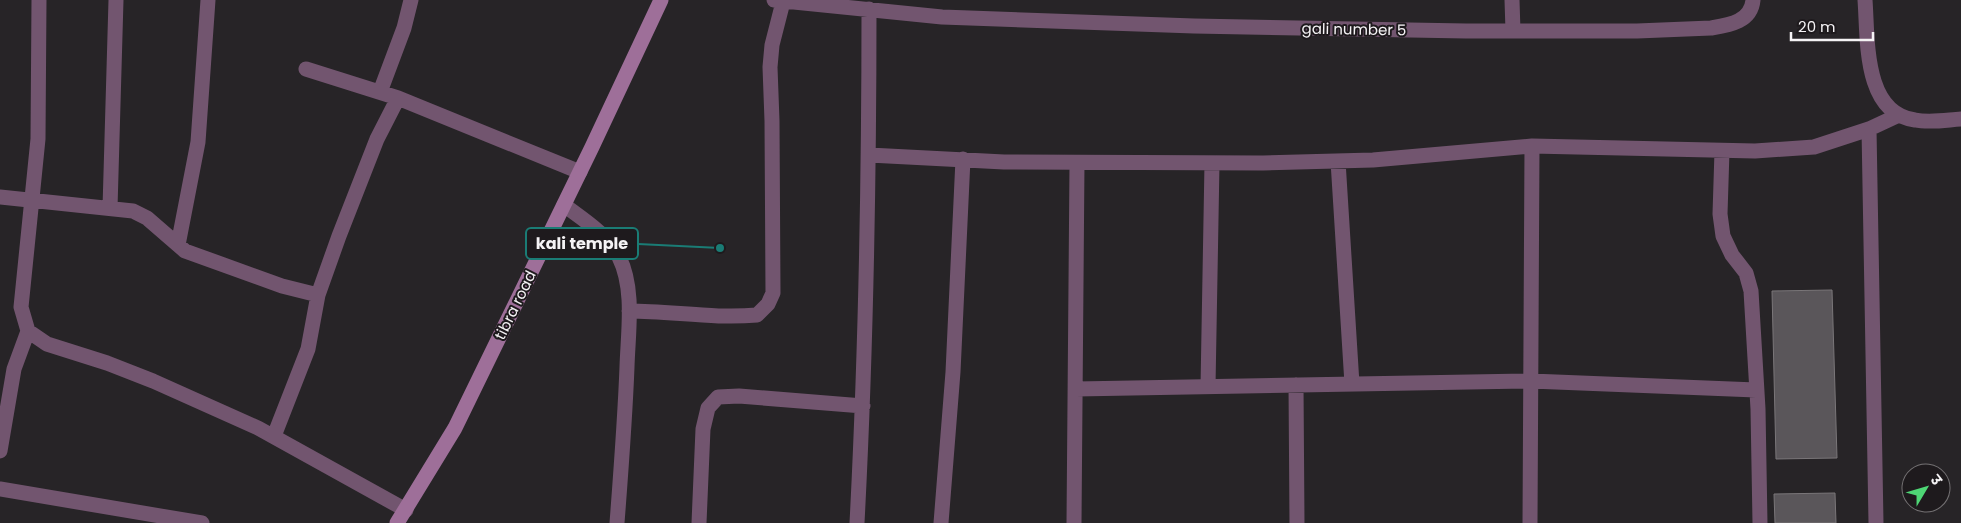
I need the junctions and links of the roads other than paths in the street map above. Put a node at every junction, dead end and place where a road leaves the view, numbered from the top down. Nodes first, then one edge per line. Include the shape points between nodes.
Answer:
1 (39, 0) edge
2 (116, 0) edge
3 (208, 0) edge
4 (411, 0) edge
5 (661, 0) edge
6 (1512, 0) edge
7 (1753, 0) edge
8 (1865, 0) edge
9 (778, 1) edge
10 (869, 9) junction
11 (1513, 31) junction
12 (306, 69) dead end
13 (380, 92) junction
14 (398, 98) junction
15 (1899, 115) junction
16 (1961, 119) edge
17 (1869, 130) junction
18 (1532, 146) junction
19 (1722, 151) junction
20 (869, 155) junction
21 (963, 159) junction
22 (1338, 162) junction
23 (1077, 163) junction
24 (1212, 163) junction
25 (580, 172) junction
26 (0, 198) edge
27 (31, 200) junction
28 (564, 205) junction
29 (110, 208) junction
30 (178, 246) junction
31 (318, 295) junction
32 (629, 311) junction
33 (28, 331) junction
34 (1531, 381) junction
35 (1352, 384) junction
36 (1296, 385) junction
37 (1208, 387) junction
38 (1076, 390) junction
39 (1756, 390) junction
40 (863, 406) junction
41 (274, 436) junction
42 (0, 451) edge
43 (0, 489) edge
44 (406, 510) junction
45 (202, 523) edge
46 (396, 523) edge
47 (617, 523) edge
48 (699, 523) edge
49 (857, 523) edge
50 (942, 523) edge
51 (1074, 523) edge
52 (1297, 523) edge
53 (1530, 523) edge
54 (1760, 523) edge
55 (1876, 523) edge

1 - 27 street via 38,139
2 - 29 street
3 - 30 street via 198,142
4 - 13 street
5 - 25 street, tibra road
6 - 11 street
7 - 11 street, gali number 5 via 1744,18 1711,28
8 - 15 street via 1872,75 1885,104
9 - 10 street, gali number 5
9 - 32 street via 770,67 773,293 768,304 757,315 729,318 665,311
10 - 11 street, gali number 5 via 942,16 1194,26
10 - 20 street
12 - 13 street
13 - 14 street
14 - 25 street
14 - 31 street via 376,139
15 - 16 street via 1914,120
15 - 17 street
17 - 19 street via 1814,147
17 - 55 street
18 - 19 street
18 - 22 street
18 - 34 street
19 - 39 street via 1723,236 1746,273 1751,291
20 - 21 street
20 - 40 street
21 - 23 street
21 - 50 street
22 - 24 street
22 - 35 street
23 - 24 street
23 - 38 street
24 - 37 street
25 - 28 street, tibra road
26 - 27 street
27 - 29 street
27 - 33 street via 22,307
28 - 32 street via 605,236 619,258 626,280
28 - 44 street, tibra road via 455,428
29 - 30 street via 133,211 147,218
30 - 31 street via 213,262
31 - 41 street via 308,349
32 - 47 street
33 - 41 street via 47,344 154,381
33 - 42 street via 14,369
34 - 35 street
34 - 39 street
34 - 53 street
35 - 36 street
36 - 37 street
36 - 52 street
37 - 38 street
38 - 51 street
39 - 54 street
40 - 48 street via 718,397 708,408 703,429
40 - 49 street
41 - 44 street
43 - 45 street
44 - 46 street, tibra road

